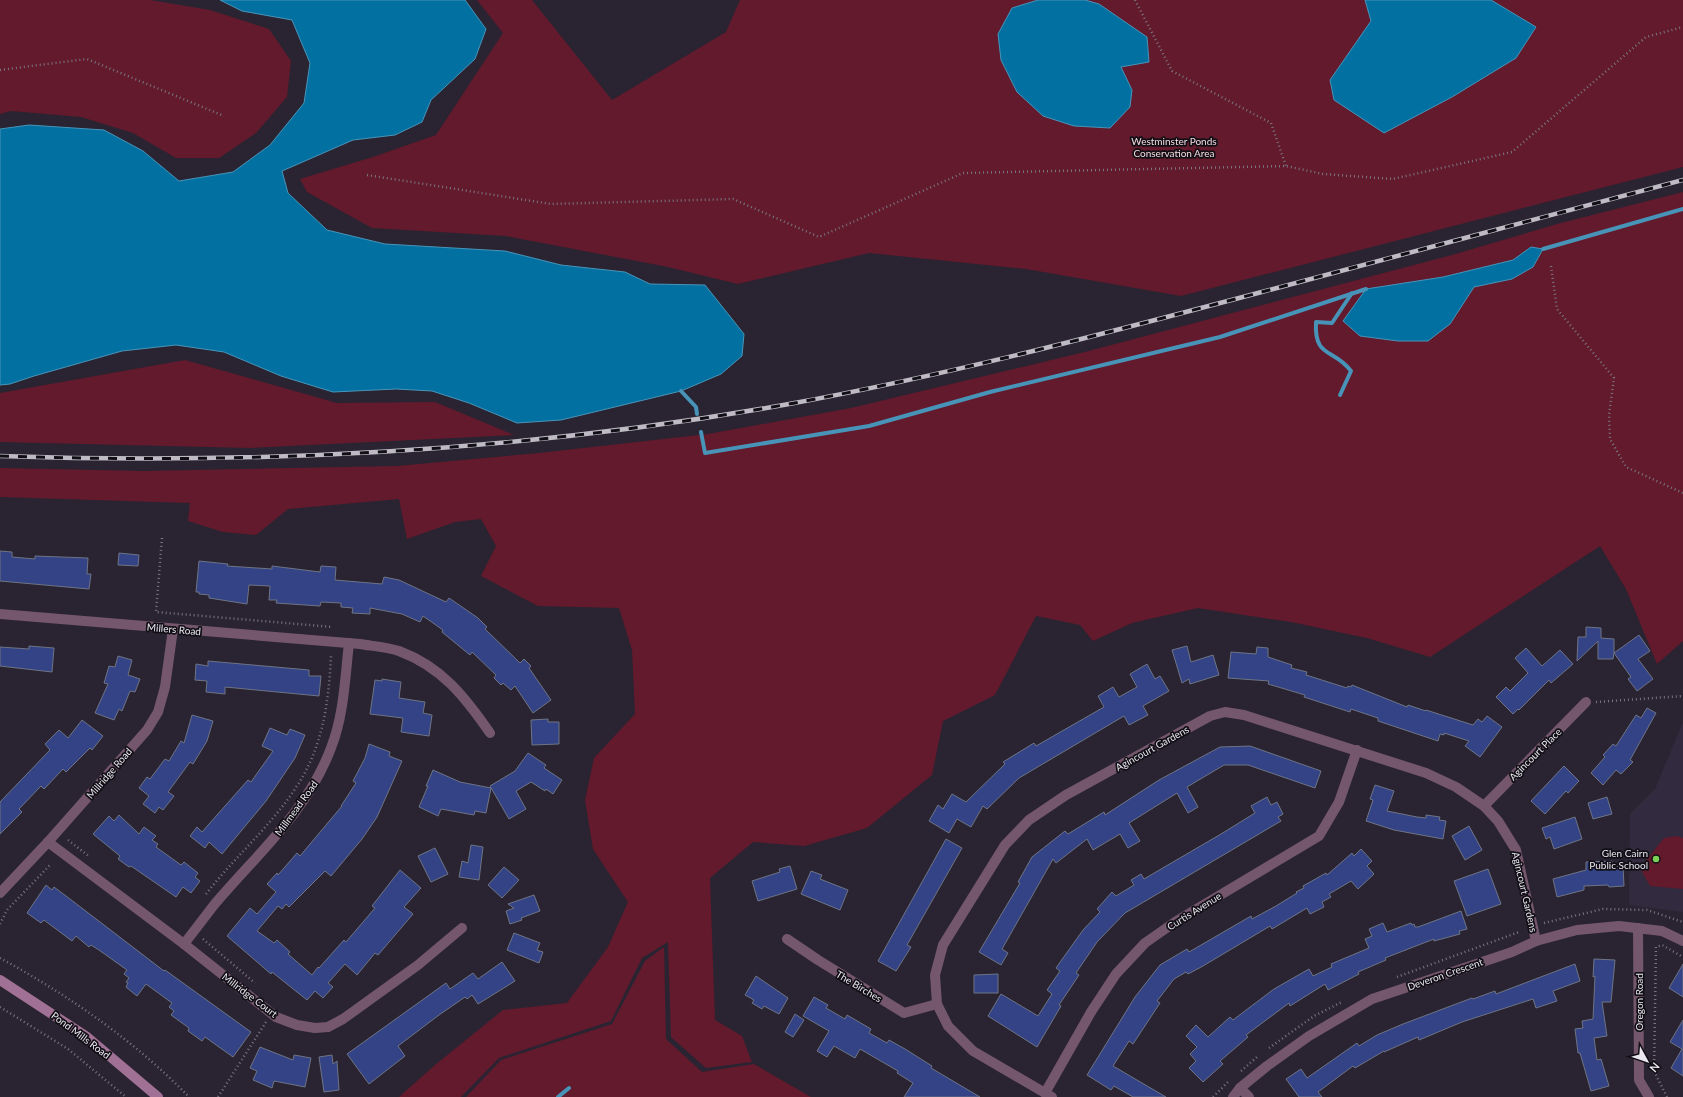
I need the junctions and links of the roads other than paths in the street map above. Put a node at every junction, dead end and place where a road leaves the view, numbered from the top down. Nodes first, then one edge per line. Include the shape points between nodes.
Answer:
1 (0, 614) edge
2 (173, 629) junction
3 (349, 643) junction
4 (1586, 702) road end
5 (490, 733) dead end
6 (1357, 750) junction
7 (1484, 806) junction
8 (48, 842) junction
9 (0, 893) edge
10 (462, 928) dead end
11 (1638, 928) junction
12 (787, 939) dead end
13 (1536, 941) junction
14 (1683, 941) edge
15 (184, 944) junction
16 (0, 980) edge
17 (937, 1004) junction
18 (1240, 1088) junction
19 (1048, 1095) edge
20 (158, 1097) edge
21 (1233, 1097) edge
22 (1249, 1097) edge
23 (1649, 1097) edge

1 - 2 street, Millers Road
2 - 3 street, Millers Road
2 - 8 street, Millridge Road via 165,687 158,712 147,730
3 - 5 street, Millers Road via 398,651 434,668 467,699
3 - 15 street, Millmead Road via 343,700 332,747 314,786 289,821
4 - 7 street, Agincourt Place
6 - 7 street, Agincourt Gardens via 1426,773 1456,787
6 - 17 street, Agincourt Gardens via 1244,714 1225,712 1210,716 1066,796 1029,820 1005,845 943,946 936,975
6 - 19 street, Curtis Avenue via 1339,802 1319,836 1175,922 1145,943 1116,974 1091,1012
7 - 13 street, Agincourt Gardens via 1498,821 1516,850
8 - 9 street, Millridge Road
8 - 15 street, Millridge Court
10 - 15 street, Millridge Court via 343,1019 328,1027 315,1028 297,1025 271,1013
11 - 13 street, Deveron Crescent via 1619,926 1577,930
11 - 14 street, Deveron Crescent via 1662,931
11 - 23 street, Oregon Road via 1639,1080
12 - 17 street, The Birches via 904,1013
13 - 18 street, Deveron Crescent via 1512,952 1372,999 1309,1036
16 - 20 main road, Pond Mills Road via 87,1037
17 - 19 street, Agincourt Gardens via 948,1026 973,1051
18 - 21 street, Deveron Crescent
18 - 22 street

